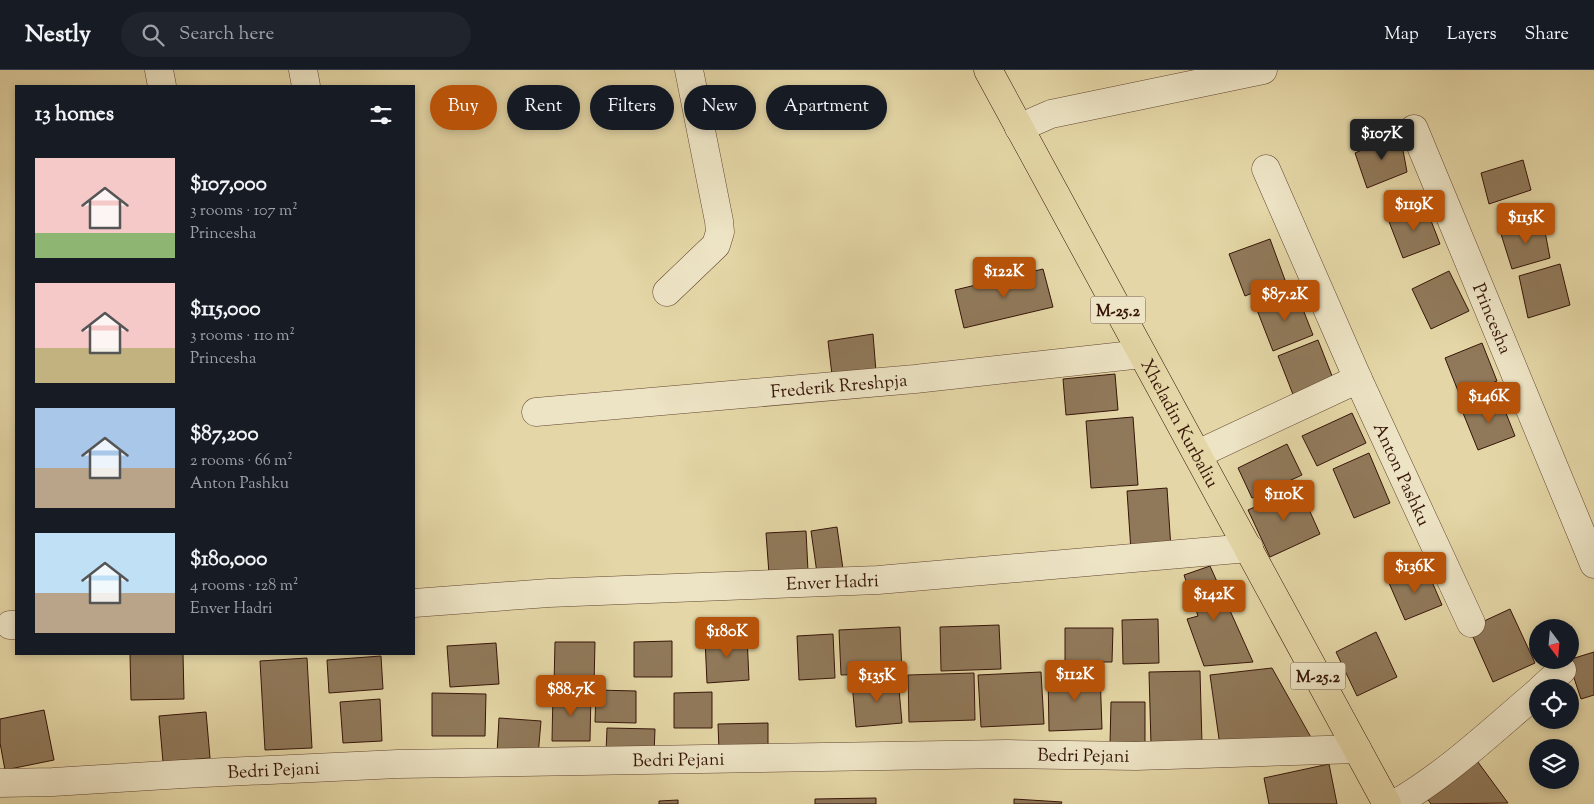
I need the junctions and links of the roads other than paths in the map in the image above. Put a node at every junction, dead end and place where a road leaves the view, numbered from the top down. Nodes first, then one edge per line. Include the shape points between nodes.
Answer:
1 (159, 70) edge
2 (304, 70) edge
3 (689, 70) edge
4 (988, 70) edge
5 (1262, 70) edge
6 (162, 85) edge
7 (306, 85) edge
8 (1019, 128) junction
9 (1414, 129) dead end
10 (1266, 169) dead end
11 (668, 292) dead end
12 (1142, 354) junction
13 (1358, 379) junction
14 (536, 412) dead end
15 (1198, 454) junction
16 (1249, 548) junction
17 (1594, 564) edge
18 (415, 603) edge
19 (1471, 623) dead end
20 (1529, 700) edge
21 (1357, 749) junction
22 (0, 783) edge
23 (1387, 804) edge
24 (1395, 804) edge

1 - 6 street
2 - 7 street
3 - 11 street via 720,232 716,245
4 - 8 main road, Xheladin Kurbaliu / M-25.2
5 - 8 street via 1051,114
8 - 12 main road, Xheladin Kurbaliu / M-25.2
9 - 17 street, Princesha
10 - 13 street, Anton Pashku
12 - 14 street, Frederik Rreshpja via 915,379
12 - 15 main road, Xheladin Kurbaliu / M-25.2
13 - 15 street
13 - 19 street, Anton Pashku
15 - 16 main road, Xheladin Kurbaliu / M-25.2
16 - 18 street, Enver Hadri via 878,580 559,592
16 - 21 main road, Xheladin Kurbaliu / M-25.2
20 - 24 street via 1416,792
21 - 22 street, Bedri Pejani via 1136,756 988,755 398,764
21 - 23 main road, Xheladin Kurbaliu / M-25.2

